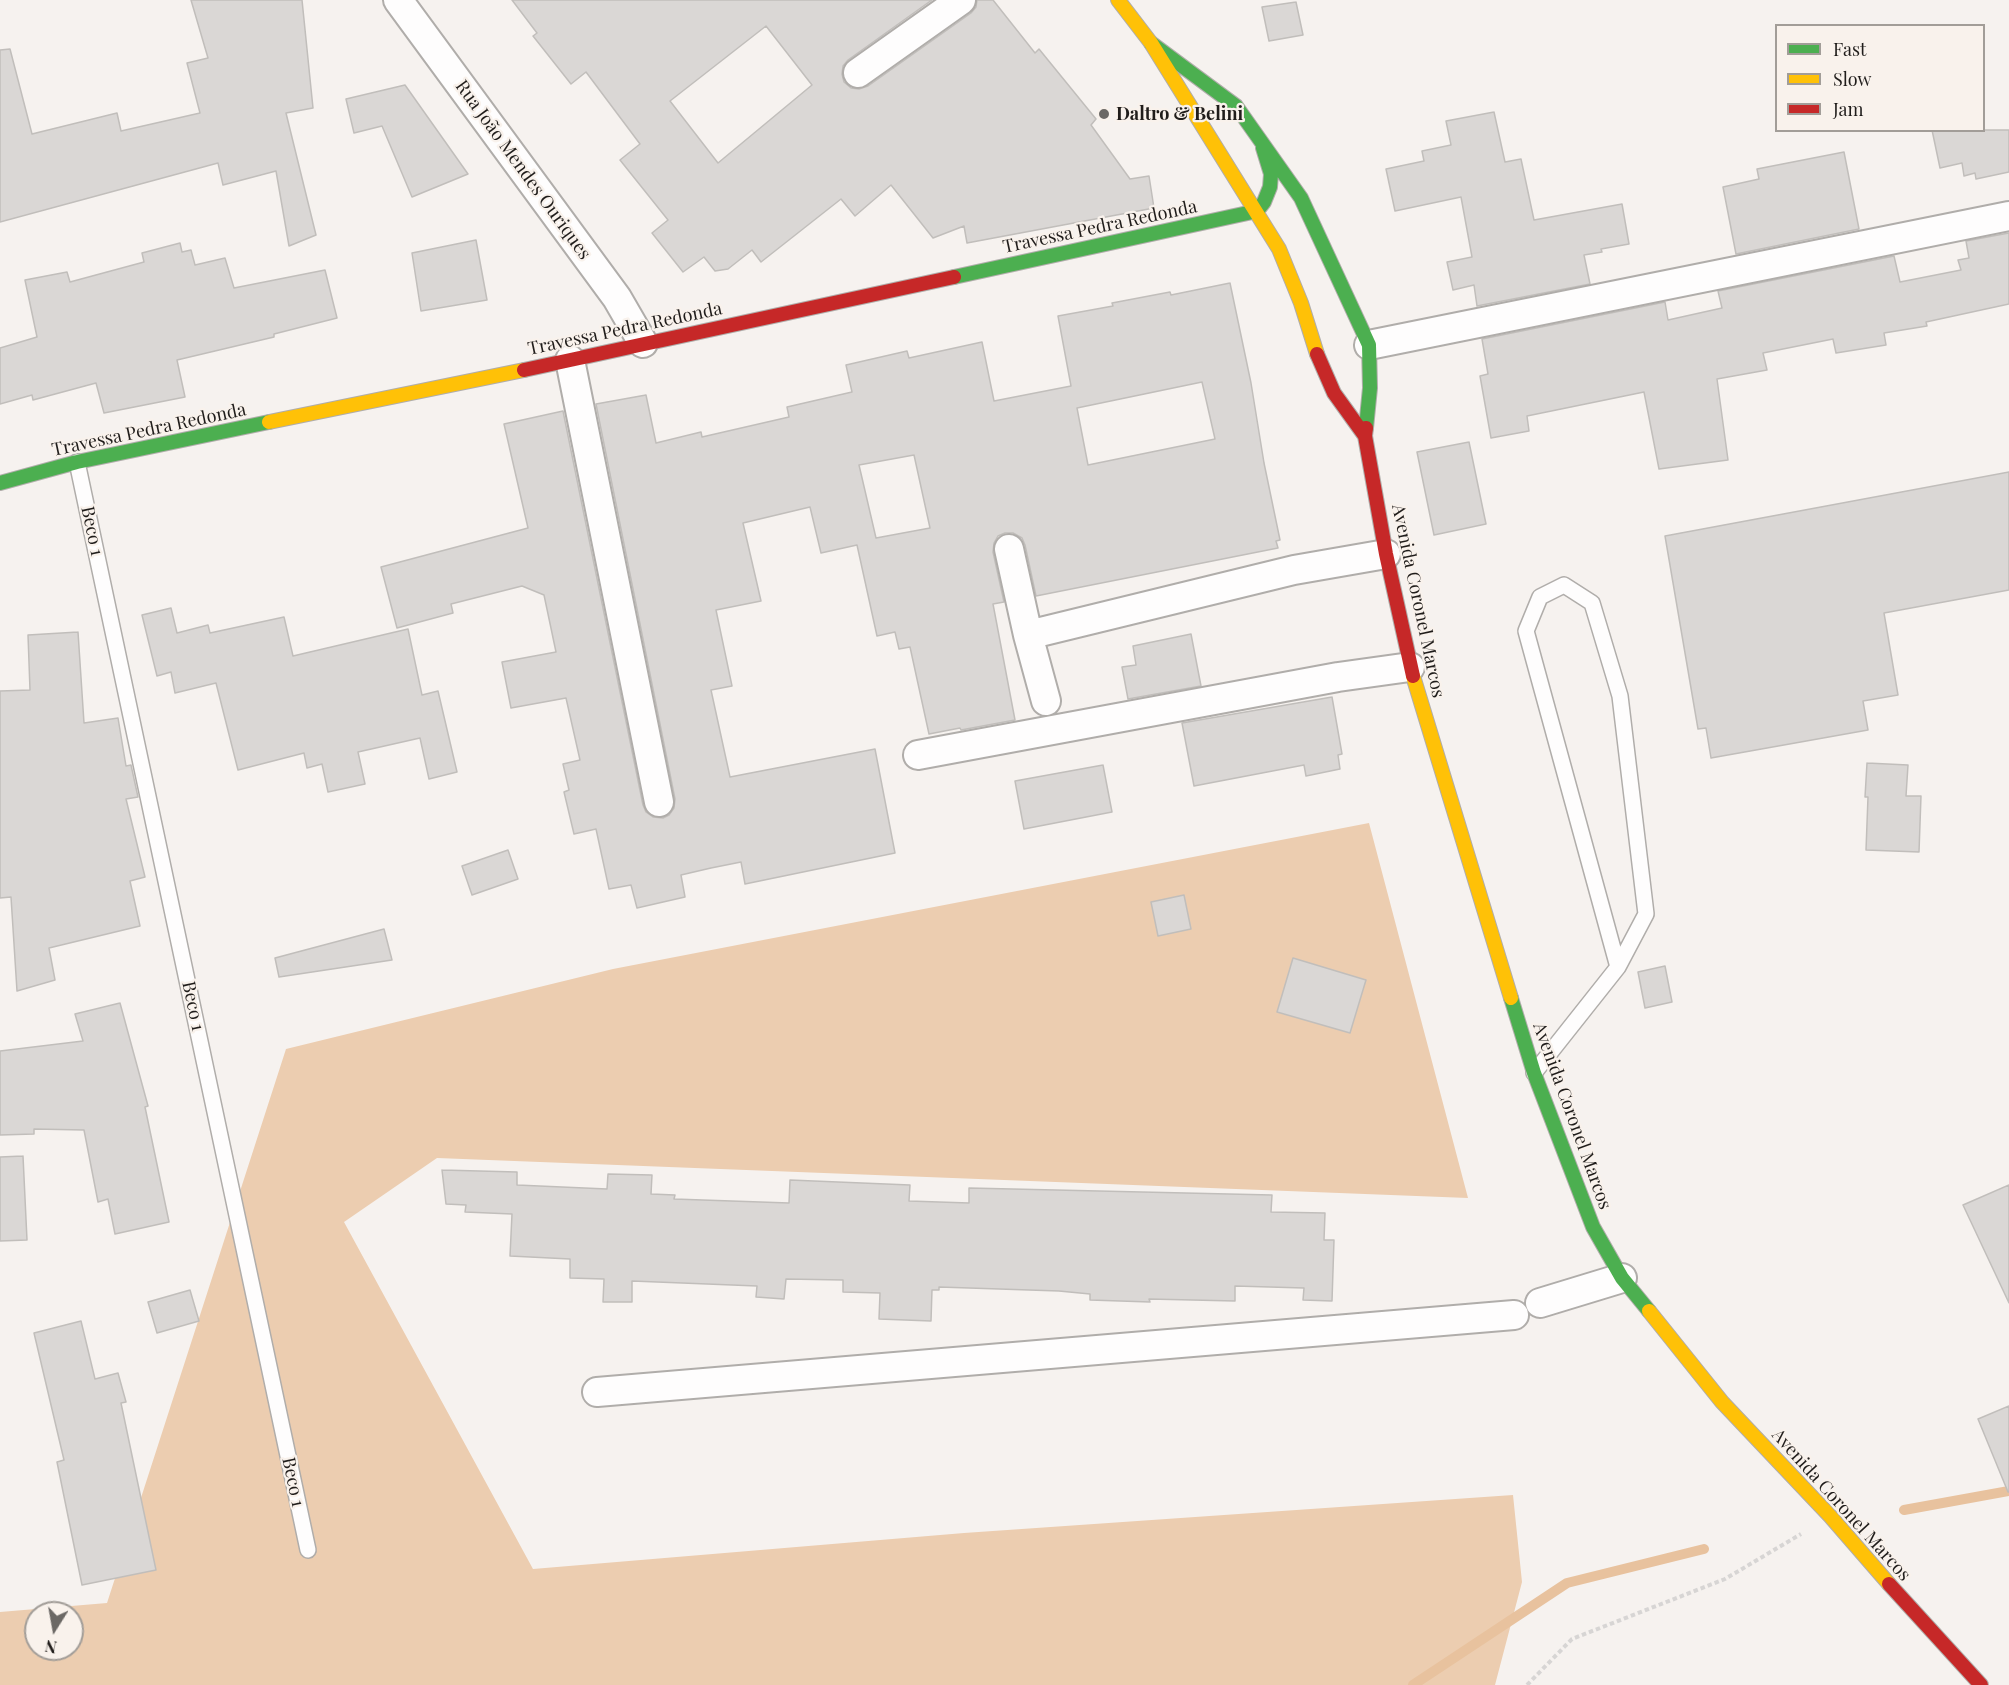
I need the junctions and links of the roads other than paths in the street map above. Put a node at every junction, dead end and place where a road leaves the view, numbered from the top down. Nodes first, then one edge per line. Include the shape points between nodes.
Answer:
1 (398, 0) edge
2 (961, 0) edge
3 (1118, 0) edge
4 (1151, 43) junction
5 (858, 73) dead end
6 (1262, 143) junction
7 (1257, 211) junction
8 (2009, 216) edge
9 (643, 343) junction
10 (1369, 345) junction
11 (570, 360) junction
12 (1365, 436) junction
13 (77, 462) junction
14 (0, 483) edge
15 (1009, 549) dead end
16 (1386, 554) junction
17 (1028, 635) junction
18 (1410, 667) junction
19 (1046, 701) dead end
20 (918, 755) dead end
21 (659, 802) dead end
22 (1618, 967) junction
23 (1534, 1073) junction
24 (1622, 1278) junction
25 (1540, 1303) dead end
26 (1515, 1315) dead end
27 (597, 1392) dead end
28 (308, 1551) dead end
29 (1981, 1685) edge

1 - 9 street, Rua João Mendes Ouriques via 617,298
2 - 5 street
3 - 4 main road, Avenida Coronel Marcos
4 - 6 main road, Avenida Coronel Marcos via 1236,106
4 - 7 main road, Avenida Coronel Marcos
6 - 7 main road via 1271,174 1264,202
6 - 10 main road, Avenida Coronel Marcos via 1301,198
7 - 9 main road, Travessa Pedra Redonda
7 - 12 main road, Avenida Coronel Marcos via 1279,249 1334,393
8 - 10 street
9 - 11 main road, Travessa Pedra Redonda
10 - 12 main road, Avenida Coronel Marcos via 1371,388
11 - 13 main road, Travessa Pedra Redonda
11 - 21 street
12 - 16 main road, Avenida Coronel Marcos
13 - 14 main road, Travessa Pedra Redonda
13 - 28 lane, Beco 1
15 - 17 street
16 - 17 street via 1294,570
16 - 18 main road, Avenida Coronel Marcos
17 - 19 street
18 - 20 street
18 - 23 main road, Avenida Coronel Marcos
22 - 22 lane via 1646,914 1620,696 1592,603 1564,585 1540,597 1526,631
22 - 23 lane
23 - 24 main road, Avenida Coronel Marcos via 1593,1227
24 - 25 street
24 - 29 main road, Avenida Coronel Marcos via 1722,1402
26 - 27 street

